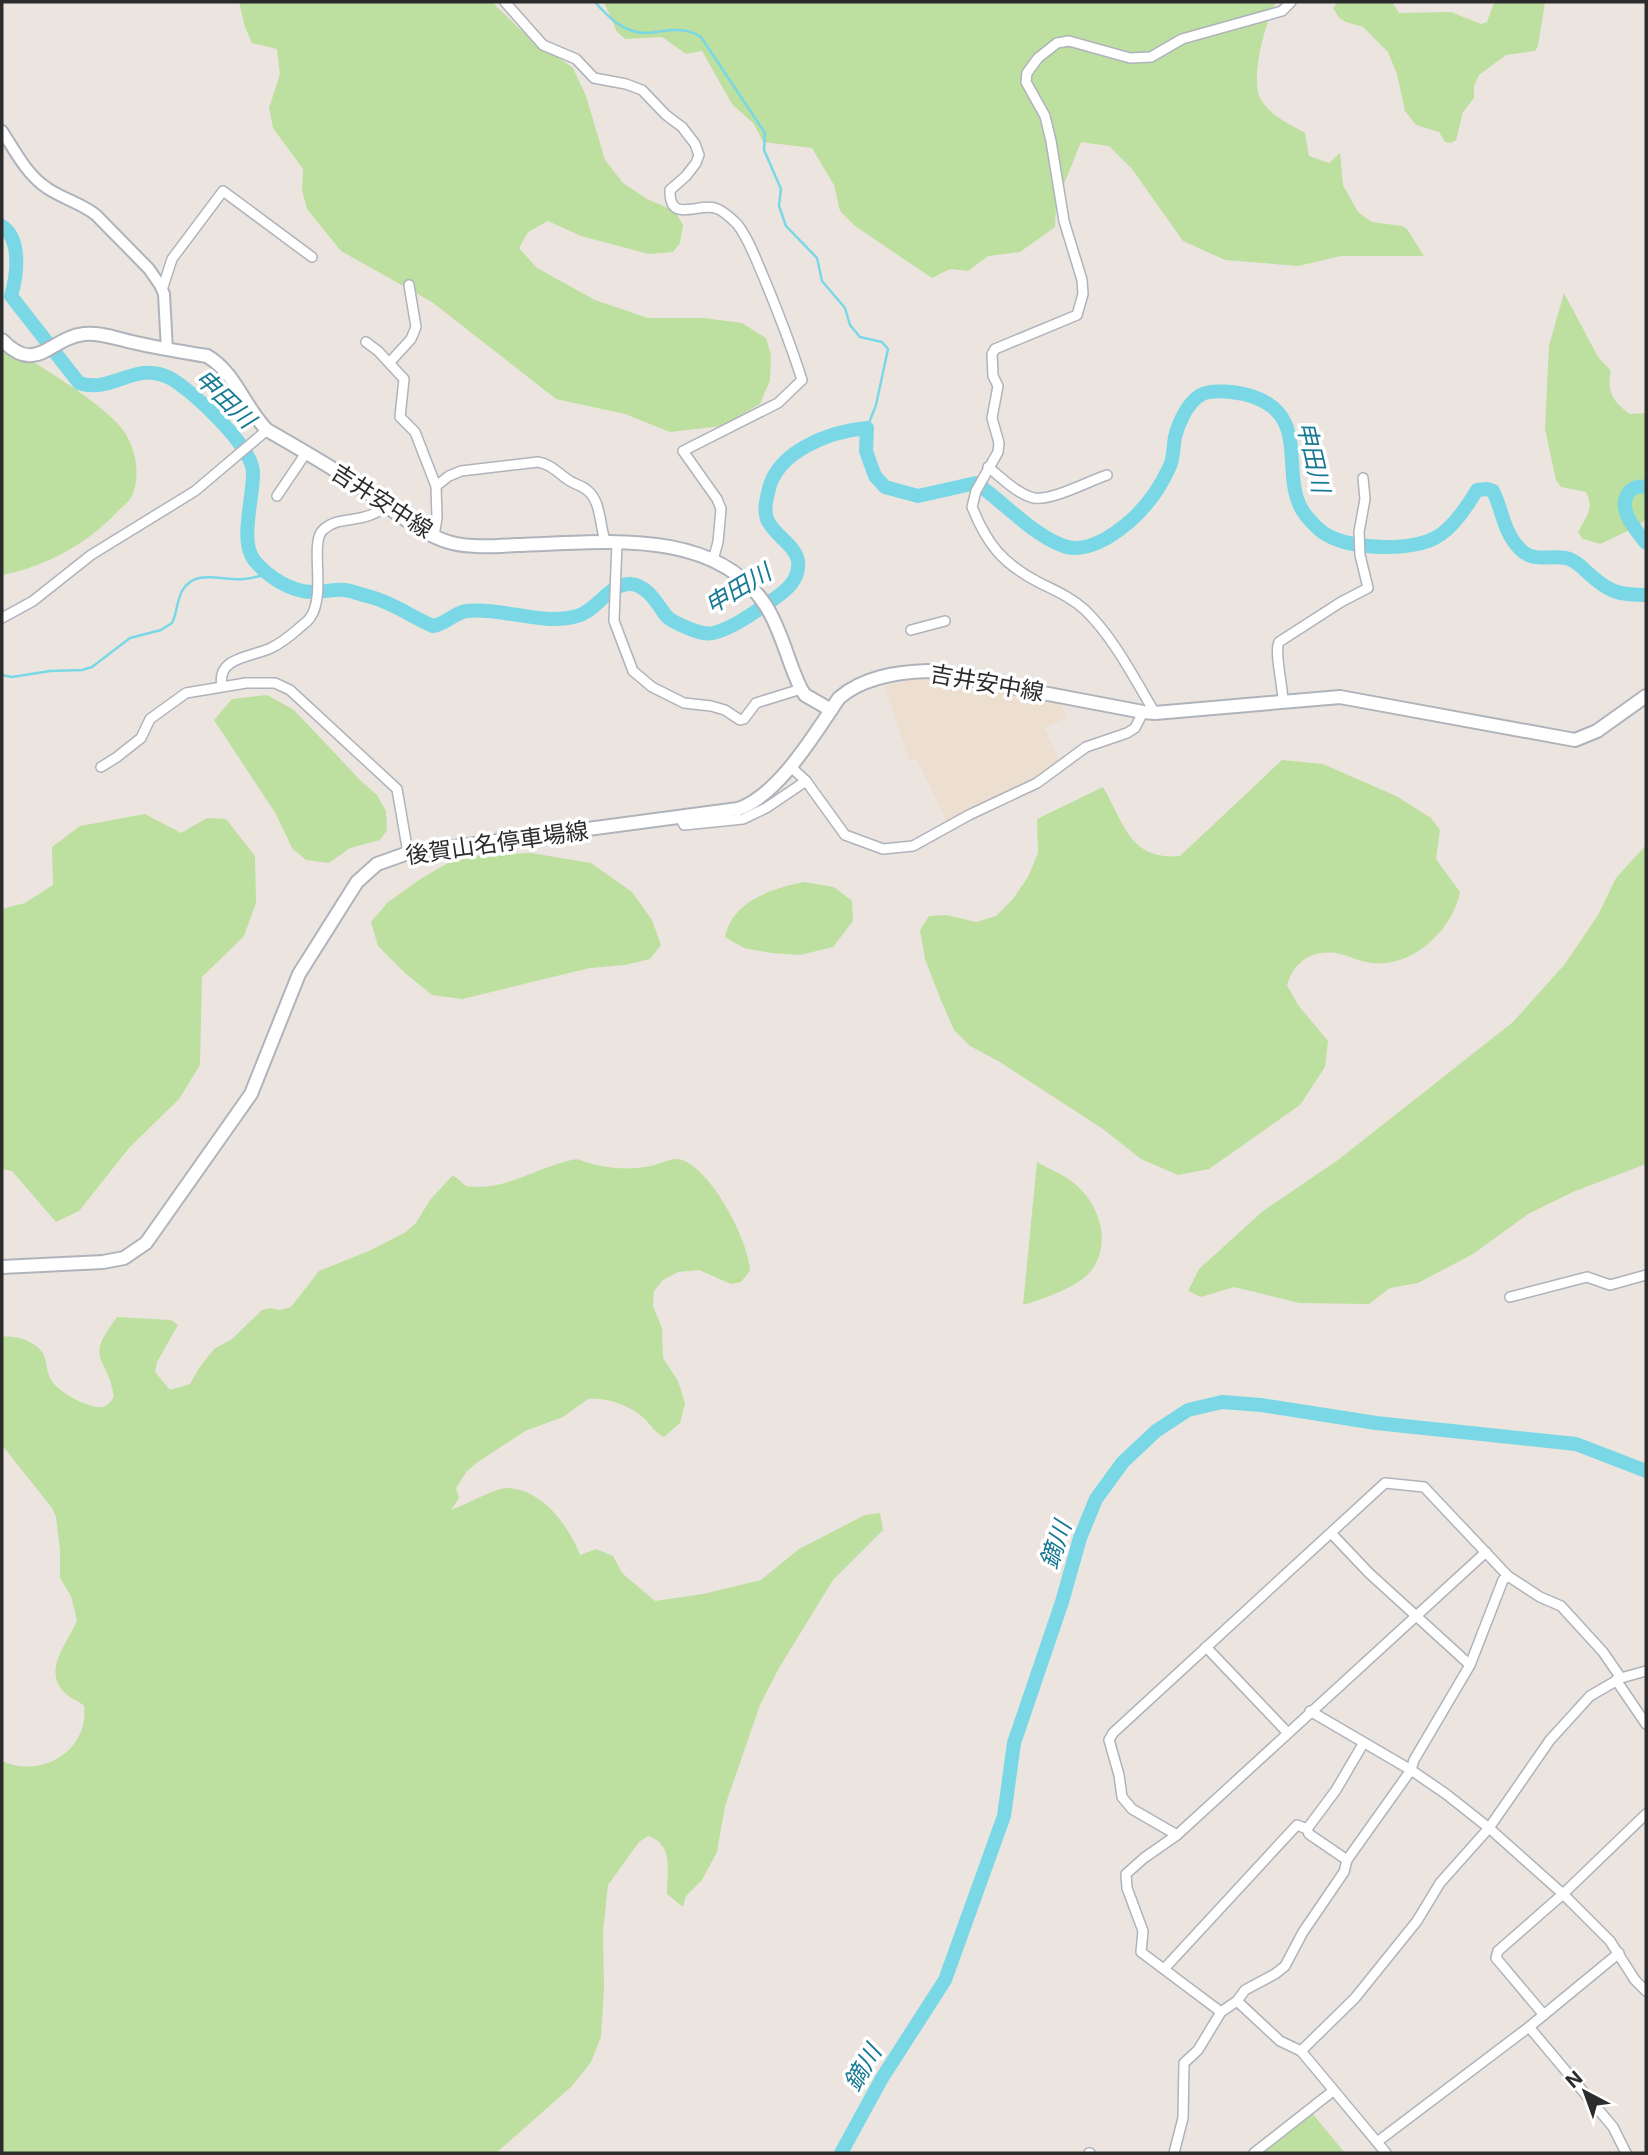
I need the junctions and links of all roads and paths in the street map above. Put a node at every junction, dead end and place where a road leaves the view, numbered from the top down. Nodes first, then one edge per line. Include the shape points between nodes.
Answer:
1 (505, 2) edge
2 (1291, 2) edge
3 (2, 131) edge
4 (312, 257) dead end
5 (409, 285) dead end
6 (162, 290) junction
7 (2, 340) edge
8 (366, 342) dead end
9 (166, 349) junction
10 (390, 362) junction
11 (263, 434) junction
12 (306, 453) junction
13 (988, 467) junction
14 (1107, 475) dead end
15 (1363, 478) dead end
16 (436, 486) junction
17 (277, 496) dead end
18 (388, 506) junction
19 (434, 536) junction
20 (611, 542) junction
21 (713, 560) junction
22 (2, 618) edge
23 (945, 621) dead end
24 (911, 630) dead end
25 (222, 686) junction
26 (801, 689) junction
27 (1646, 696) edge
28 (1283, 702) junction
29 (831, 710) junction
30 (1149, 712) junction
31 (790, 766) junction
32 (101, 767) dead end
33 (806, 781) junction
34 (680, 817) junction
35 (408, 853) junction
36 (2, 1267) edge
37 (1646, 1275) edge
38 (1510, 1297) dead end
39 (1331, 1533) junction
40 (1486, 1552) junction
41 (1508, 1576) junction
42 (1416, 1616) junction
43 (1206, 1647) junction
44 (1469, 1665) junction
45 (1646, 1671) edge
46 (1618, 1679) junction
47 (1310, 1711) junction
48 (1646, 1724) edge
49 (1287, 1732) junction
50 (1363, 1744) junction
51 (1411, 1770) junction
52 (1646, 1814) edge
53 (1489, 1828) junction
54 (1307, 1829) junction
55 (1177, 1835) junction
56 (1347, 1860) junction
57 (1563, 1894) junction
58 (1619, 1953) junction
59 (1164, 1969) junction
60 (1646, 1991) edge
61 (1237, 2001) junction
62 (1221, 2012) junction
63 (1544, 2015) junction
64 (1529, 2027) junction
65 (1301, 2051) junction
66 (1333, 2091) junction
67 (1377, 2142) junction
68 (1174, 2153) edge
69 (1254, 2153) edge
70 (1386, 2153) edge
71 (1626, 2153) edge

1 - 21 street via 543,45 576,59 594,78 642,90 682,127 699,155 670,190 670,200 680,210 715,208 737,225 787,335 802,380 793,391 683,451 721,509
2 - 13 street via 1282,11 1182,39 1151,57 1130,58 1069,41 1057,43 1027,72 1026,82 1045,116 1063,221 1083,294 1077,315 995,349 993,376 998,386 992,418 999,443
3 - 6 street via 28,170 47,188 96,215 156,277
4 - 6 street via 223,191 172,259
5 - 10 street via 416,327
6 - 9 street
7 - 9 main road, 吉井安中線 via 20,355 31,356 84,334
8 - 10 street
9 - 11 main road, 吉井安中線 via 207,356 219,363
10 - 16 street via 405,383 400,417 415,432
11 - 12 main road, 吉井安中線
11 - 22 street via 178,503 90,555 33,601
12 - 17 street
12 - 18 main road, 吉井安中線
13 - 14 street via 1033,498 1045,498
13 - 30 street via 972,507 997,554 1084,609 1106,634
15 - 28 street via 1360,555 1368,588 1279,642 1275,650
16 - 19 street
16 - 20 street via 461,471 546,463 587,489 597,506 601,533
18 - 19 main road, 吉井安中線
18 - 25 street via 365,517 335,522 319,534 318,592 310,618 271,648 230,663 222,672
19 - 20 main road, 吉井安中線 via 481,546
20 - 21 main road, 吉井安中線 via 666,545
20 - 26 street via 615,629 633,671 652,687 684,703 711,706 740,720 756,703
21 - 26 main road, 吉井安中線 via 745,581 767,606
23 - 24 street
25 - 32 street via 178,697 150,719 141,737
25 - 35 street via 275,683 290,690 397,789
26 - 29 main road
27 - 28 main road, 吉井安中線 via 1597,732 1575,740 1340,697
28 - 30 main road, 吉井安中線
29 - 30 main road, 吉井安中線 via 857,684 928,671
29 - 31 main road, 後賀山名停車場線
30 - 33 street via 1127,733 1086,747 1037,783 912,846 883,849 845,835
31 - 33 street
31 - 34 main road, 後賀山名停車場線 via 773,788 751,805
33 - 34 street via 743,819 684,825
34 - 35 main road, 後賀山名停車場線
35 - 36 main road, 後賀山名停車場線 via 377,864 356,882 299,974 251,1094 146,1243 124,1258 103,1262
37 - 38 street via 1610,1285 1587,1277
39 - 40 street via 1385,1483 1424,1487
39 - 42 street
39 - 43 street
40 - 41 street
40 - 42 street
41 - 44 street
41 - 46 street via 1561,1606 1603,1652
42 - 44 street
42 - 47 street
43 - 49 street
43 - 55 street via 1109,1740 1122,1797 1132,1809
44 - 51 street
45 - 46 street
46 - 48 street
46 - 53 street via 1590,1696 1550,1740
47 - 49 street
47 - 50 street
49 - 55 street
50 - 51 street
50 - 54 street
51 - 53 street
51 - 56 street
52 - 57 street
53 - 57 street
53 - 65 street via 1440,1883 1417,1921 1355,1998
54 - 56 street
54 - 59 street via 1297,1825
55 - 59 street via 1126,1874 1143,1931 1141,1952
56 - 61 street via 1345,1872 1285,1966 1245,1990
57 - 58 street
57 - 63 street via 1498,1951 1496,1958
58 - 60 street
58 - 63 street
59 - 62 street
61 - 62 street
61 - 65 street via 1280,2041
62 - 68 street via 1198,2050 1184,2063 1183,2118
63 - 64 street
64 - 67 street
64 - 71 street via 1613,2127
65 - 66 street
66 - 67 street
66 - 69 street
67 - 70 street

